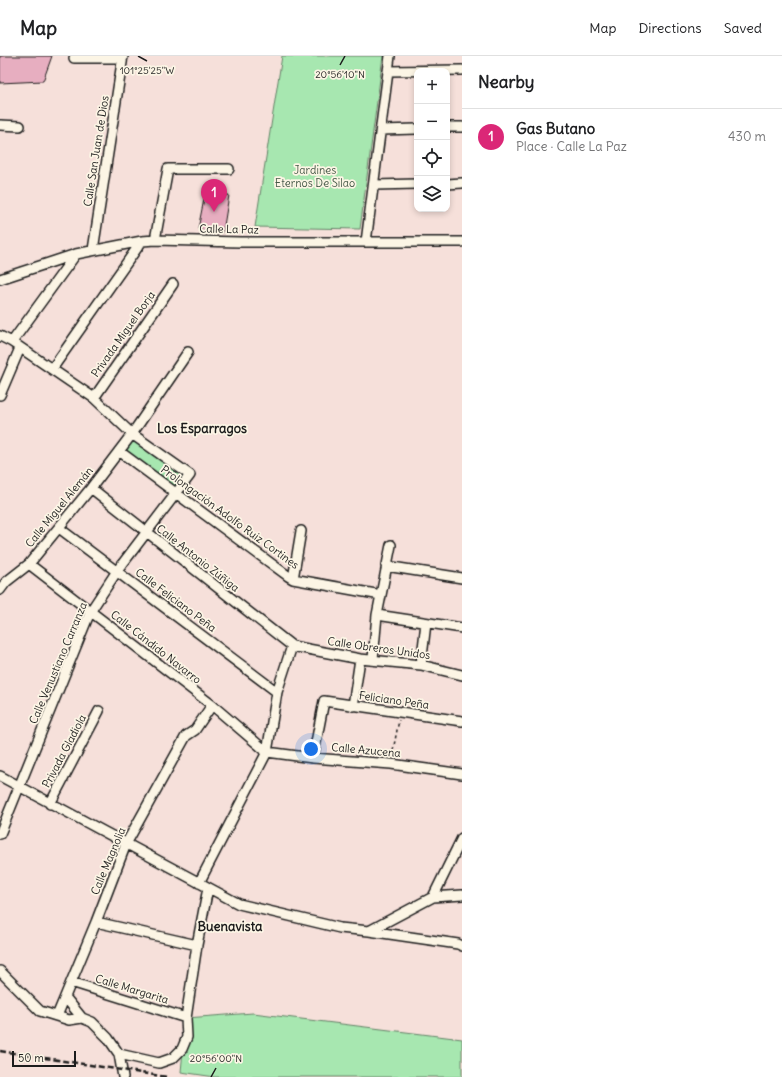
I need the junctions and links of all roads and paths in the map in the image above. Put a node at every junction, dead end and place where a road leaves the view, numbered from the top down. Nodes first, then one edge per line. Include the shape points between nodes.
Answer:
1 (390, 56) edge
2 (123, 57) edge
3 (74, 58) dead end
4 (462, 70) edge
5 (388, 71) junction
6 (0, 124) edge
7 (20, 126) dead end
8 (462, 127) edge
9 (450, 128) edge
10 (414, 129) edge
11 (381, 130) junction
12 (229, 169) dead end
13 (462, 183) edge
14 (414, 184) edge
15 (450, 184) edge
16 (374, 185) junction
17 (155, 240) junction
18 (142, 241) junction
19 (366, 242) junction
20 (462, 242) edge
21 (93, 250) junction
22 (76, 254) junction
23 (0, 279) edge
24 (173, 284) dead end
25 (0, 336) edge
26 (12, 342) junction
27 (20, 348) junction
28 (188, 352) dead end
29 (52, 369) junction
30 (0, 394) edge
31 (94, 398) junction
32 (132, 434) junction
33 (119, 451) junction
34 (91, 488) junction
35 (176, 493) junction
36 (59, 528) junction
37 (302, 531) dead end
38 (147, 533) junction
39 (391, 545) dead end
40 (29, 564) junction
41 (386, 566) junction
42 (117, 571) junction
43 (462, 578) edge
44 (292, 579) junction
45 (0, 590) edge
46 (381, 595) junction
47 (90, 612) junction
48 (378, 615) junction
49 (426, 623) junction
50 (462, 628) edge
51 (292, 646) junction
52 (360, 658) junction
53 (373, 659) junction
54 (421, 665) junction
55 (462, 675) edge
56 (277, 692) junction
57 (212, 705) junction
58 (353, 706) junction
59 (99, 711) dead end
60 (400, 713) junction
61 (462, 722) edge
62 (267, 752) junction
63 (313, 758) junction
64 (391, 764) junction
65 (462, 774) edge
66 (0, 776) edge
67 (19, 787) junction
68 (50, 804) junction
69 (0, 834) edge
70 (462, 838) edge
71 (126, 844) junction
72 (199, 883) junction
73 (208, 888) junction
74 (462, 895) edge
75 (434, 897) junction
76 (96, 922) junction
77 (369, 931) junction
78 (198, 945) junction
79 (460, 945) edge
80 (0, 972) edge
81 (71, 982) junction
82 (65, 997) junction
83 (57, 1016) junction
84 (82, 1018) junction
85 (186, 1018) junction
86 (119, 1054) junction
87 (123, 1077) edge

1 - 5 street
2 - 3 street
2 - 21 street, Calle San Juan de Dios
4 - 5 street
5 - 11 street
6 - 7 street
8 - 9 street
10 - 11 street
11 - 16 street
12 - 17 street via 168,170
13 - 15 street
14 - 16 street
16 - 19 street
17 - 18 street, Calle La Paz
17 - 19 street, Calle La Paz
18 - 21 street, Calle La Paz
18 - 29 street
19 - 20 street, Calle La Paz
21 - 22 street, Calle La Paz
22 - 23 street, Calle La Paz
22 - 26 street
24 - 31 street, Privada Miguel Borja
25 - 26 street
26 - 27 street
27 - 29 street
27 - 30 street
28 - 32 street, Calle Miguel Alemán
29 - 31 street
31 - 32 street
32 - 33 street, Calle Miguel Alemán
32 - 35 street, Calle Venustiano Carranza via 190,475
33 - 34 street, Calle Miguel Alemán
33 - 35 street, Prolongación Adolfo Ruiz Cortines
34 - 36 street, Calle Miguel Alemán
34 - 38 street, Calle Antonio Zúñiga
35 - 38 street, Calle Venustiano Carranza
35 - 44 street, Prolongación Adolfo Ruiz Cortines
36 - 40 street, Calle Miguel Alemán
36 - 42 street, Calle Feliciano Peña
37 - 44 street
38 - 42 street, Calle Venustiano Carranza
38 - 51 street, Calle Antonio Zúñiga
39 - 41 street
40 - 45 street, Calle Miguel Alemán
40 - 47 street, Calle Cándido Navarro
41 - 43 street
41 - 46 street
42 - 47 street, Calle Venustiano Carranza
42 - 56 street, Calle Feliciano Peña
44 - 46 street, Prolongación Adolfo Ruiz Cortines
46 - 48 street
47 - 57 street, Calle Cándido Navarro
47 - 67 street, Calle Venustiano Carranza
48 - 49 street
48 - 53 street
49 - 50 street
49 - 54 street
51 - 52 street, Calle Obreros Unidos
51 - 56 street
52 - 53 street, Calle Obreros Unidos
52 - 58 street
53 - 54 street, Calle Obreros Unidos
54 - 55 street, Calle Obreros Unidos
56 - 62 street
57 - 62 street, Calle Cándido Navarro
57 - 71 street, Calle Magnolia via 195,730 186,736
58 - 60 street, Feliciano Peña
58 - 63 street, Feliciano Peña via 324,701
59 - 68 street, Privada Gladiola
60 - 61 street, Feliciano Peña
60 - 64 path
62 - 63 street, Calle Azucena
62 - 72 street
63 - 64 street, Calle Azucena
64 - 65 street, Calle Azucena
66 - 67 street
67 - 68 street
67 - 69 street, Calle Venustiano Carranza
68 - 71 street
70 - 75 street
71 - 72 street
71 - 76 street, Calle Magnolia
72 - 73 street
73 - 77 street via 239,904 340,928
73 - 78 street
74 - 75 street
75 - 77 street
76 - 78 street
76 - 81 street, Calle Magnolia
77 - 79 street
78 - 85 street
80 - 83 street via 40,1011
81 - 82 street, Calle Magnolia
81 - 85 street, Calle Margarita
82 - 83 street, Calle Magnolia
82 - 84 street
83 - 84 street via 69,1020
84 - 86 street via 92,1022
85 - 86 street via 187,1037 182,1049 173,1058 159,1063
86 - 87 street

